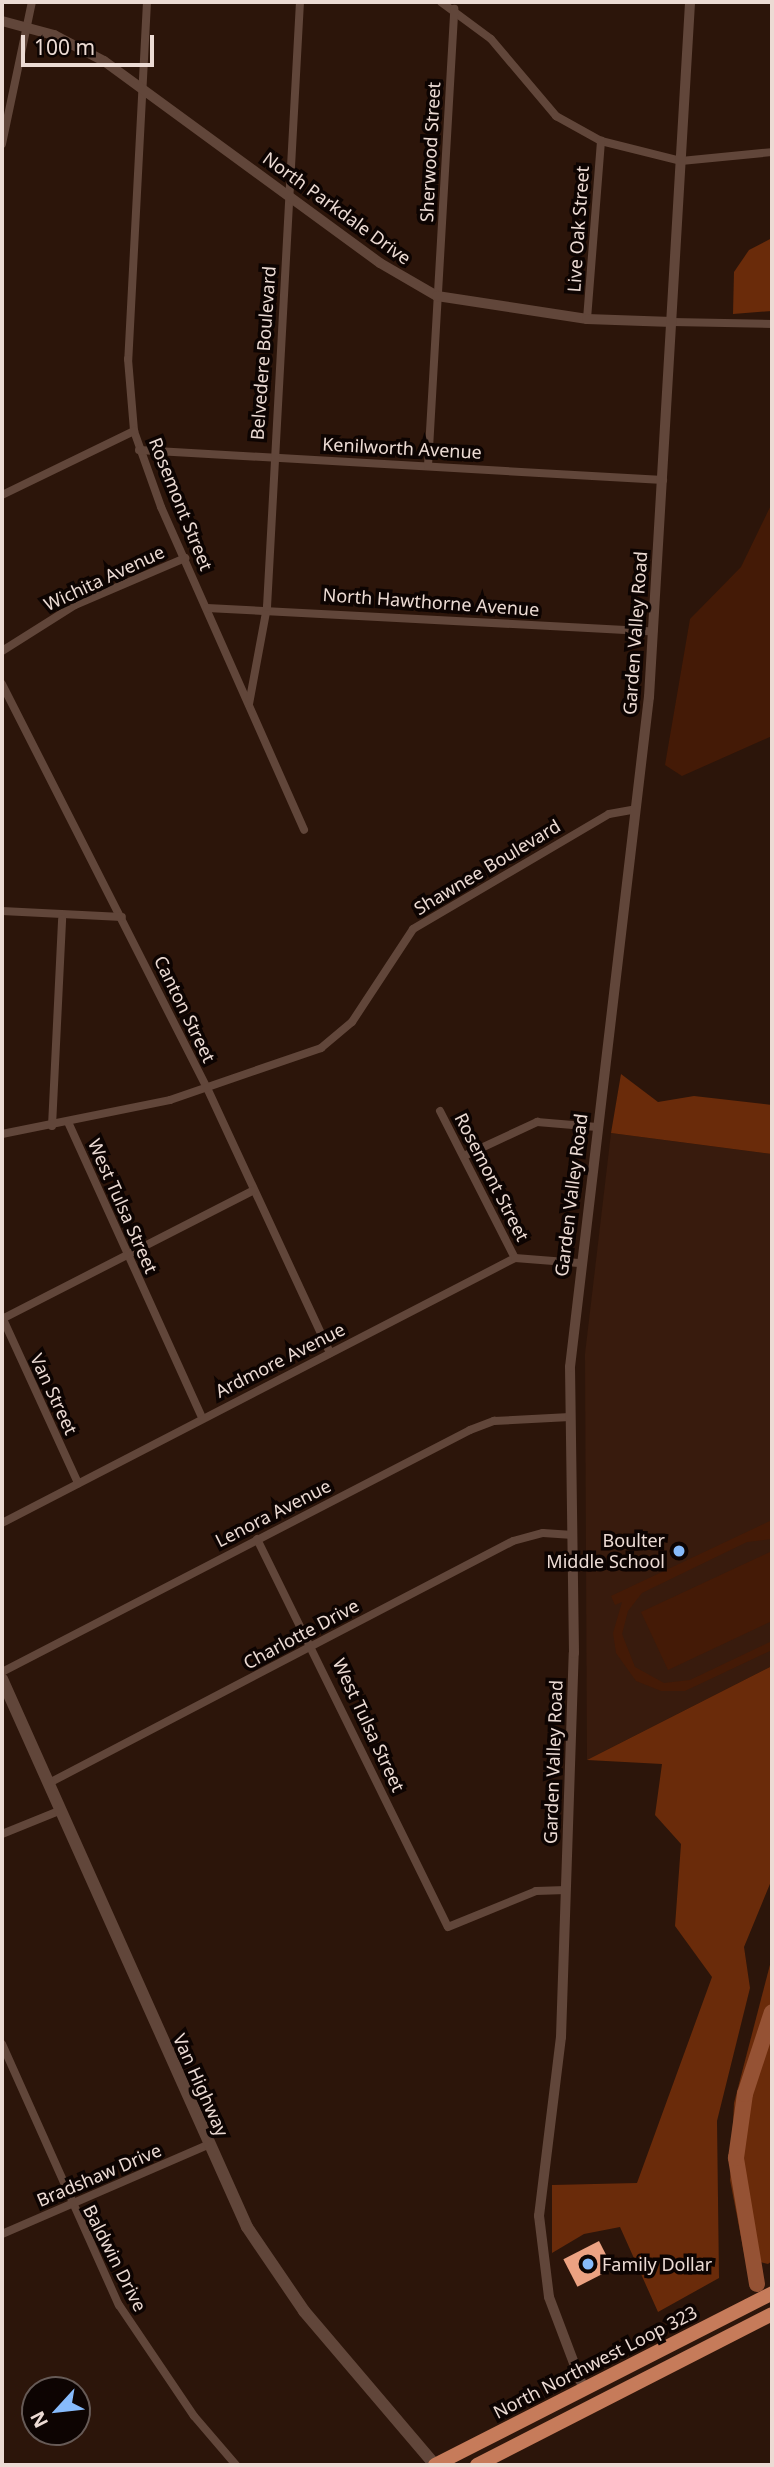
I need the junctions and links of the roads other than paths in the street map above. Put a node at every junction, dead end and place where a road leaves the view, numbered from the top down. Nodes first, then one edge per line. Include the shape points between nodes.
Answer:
1 (32, 2) edge
2 (147, 2) edge
3 (300, 2) edge
4 (441, 2) edge
5 (690, 2) edge
6 (454, 9) junction
7 (2, 20) edge
8 (27, 26) junction
9 (142, 88) junction
10 (601, 141) junction
11 (2, 144) edge
12 (772, 152) edge
13 (681, 161) junction
14 (289, 195) junction
15 (437, 296) junction
16 (587, 319) junction
17 (672, 322) junction
18 (772, 324) edge
19 (134, 431) junction
20 (139, 450) junction
21 (273, 456) junction
22 (428, 466) junction
23 (663, 480) junction
24 (2, 495) edge
25 (185, 558) junction
26 (267, 607) junction
27 (206, 608) junction
28 (653, 631) junction
29 (2, 651) edge
30 (2, 684) edge
31 (248, 704) junction
32 (636, 809) junction
33 (304, 830) dead end
34 (2, 911) edge
35 (122, 917) junction
36 (62, 919) junction
37 (208, 1090) junction
38 (440, 1111) dead end
39 (68, 1122) junction
40 (52, 1126) junction
41 (597, 1127) junction
42 (2, 1134) edge
43 (464, 1156) junction
44 (254, 1190) junction
45 (128, 1253) junction
46 (515, 1258) junction
47 (579, 1263) junction
48 (2, 1319) edge
49 (330, 1353) junction
50 (202, 1417) junction
51 (570, 1417) junction
52 (78, 1483) junction
53 (2, 1523) edge
54 (573, 1535) junction
55 (257, 1539) junction
56 (314, 1646) junction
57 (2, 1672) edge
58 (2, 1679) edge
59 (49, 1783) junction
60 (61, 1810) junction
61 (2, 1834) edge
62 (566, 1890) junction
63 (2, 2044) edge
64 (208, 2146) junction
65 (70, 2204) junction
66 (2, 2234) edge
67 (772, 2293) edge
68 (772, 2305) edge
69 (772, 2314) edge
70 (727, 2337) junction
71 (583, 2388) junction
72 (236, 2465) edge
73 (435, 2465) edge
74 (477, 2465) edge

1 - 8 street
2 - 9 street, Rosemont Street
3 - 14 street, Belvedere Boulevard
4 - 6 street
5 - 13 street, Garden Valley Road
6 - 10 street via 491,39 556,116
6 - 15 street, Sherwood Street
7 - 8 street, North Parkdale Drive
8 - 9 street, North Parkdale Drive via 76,45
8 - 11 street
9 - 14 street, North Parkdale Drive
9 - 19 street, Rosemont Street via 128,359
10 - 13 street
10 - 16 street, Live Oak Street
12 - 13 street
13 - 17 street, Garden Valley Road
14 - 15 street, North Parkdale Drive via 380,263
14 - 21 street, Belvedere Boulevard
15 - 16 street, North Parkdale Drive
15 - 22 street, Sherwood Street
16 - 17 street, North Parkdale Drive
17 - 18 street, North Parkdale Drive
17 - 23 street, Garden Valley Road
19 - 20 street, Rosemont Street
19 - 24 street
20 - 21 street, Kenilworth Avenue
20 - 25 street, Rosemont Street
21 - 22 street, Kenilworth Avenue
21 - 26 street, Belvedere Boulevard
22 - 23 street, Kenilworth Avenue
23 - 28 street, Garden Valley Road
25 - 27 street, Rosemont Street
25 - 29 street, Wichita Avenue via 75,605
26 - 27 street, North Hawthorne Avenue
26 - 28 street, North Hawthorne Avenue
26 - 31 street, Belvedere Boulevard
27 - 31 street, Rosemont Street
28 - 32 street, Garden Valley Road
30 - 35 street, Canton Street
31 - 33 street, Rosemont Street
32 - 37 street, Shawnee Boulevard via 609,814 433,915 397,948 352,1022 321,1048
32 - 41 street, Garden Valley Road
34 - 36 street
35 - 36 street
35 - 37 street, Canton Street
36 - 40 street
37 - 39 street, Shawnee Boulevard
37 - 44 street, Canton Street
38 - 43 street, Rosemont Street
39 - 40 street, Shawnee Boulevard
39 - 45 street, West Tulsa Street
40 - 42 street, Shawnee Boulevard
41 - 43 street via 537,1122
41 - 47 street, Garden Valley Road
43 - 46 street, Rosemont Street
44 - 45 street
44 - 49 street, Canton Street
45 - 48 street
45 - 50 street, West Tulsa Street
46 - 47 street
46 - 49 street, Ardmore Avenue
47 - 51 street, Garden Valley Road
48 - 52 street, Van Street
49 - 50 street, Ardmore Avenue
50 - 52 street, Ardmore Avenue
51 - 54 street, Garden Valley Road
51 - 55 street, Lenora Avenue via 494,1421 470,1430
52 - 53 street, Ardmore Avenue
54 - 56 street, Charlotte Drive via 543,1533 513,1541
54 - 62 street, Garden Valley Road
55 - 56 street, West Tulsa Street
55 - 57 street, Lenora Avenue
56 - 59 street, Charlotte Drive
56 - 62 street, West Tulsa Street via 448,1927 536,1891
58 - 59 main road, Van Highway
59 - 60 main road, Van Highway
60 - 61 street
60 - 64 main road, Van Highway
62 - 71 street, Garden Valley Road via 561,2037 539,2216 549,2297
63 - 65 street, Baldwin Drive
64 - 65 street, Bradshaw Drive
64 - 73 main road, Van Highway via 284,2285
65 - 66 street, Bradshaw Drive
65 - 72 street, Baldwin Drive via 139,2337
67 - 71 highway, North Northwest Loop 323
68 - 70 highway
69 - 70 highway, North Northwest Loop 323
70 - 74 highway, North Northwest Loop 323
71 - 73 highway, North Northwest Loop 323

